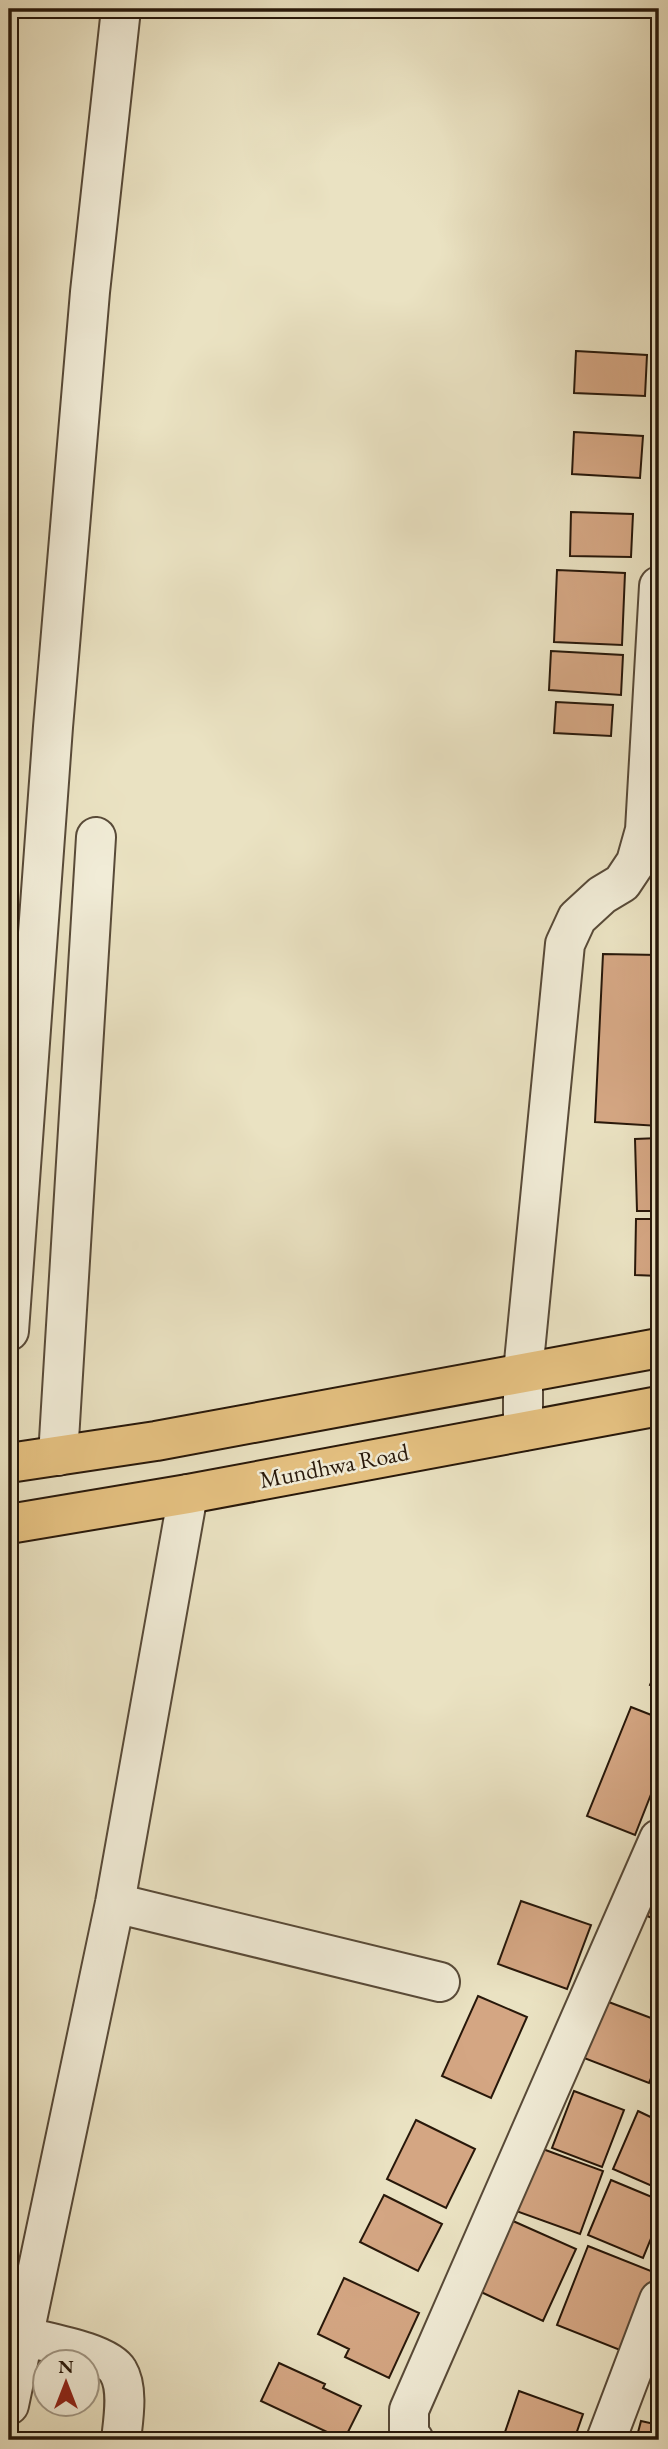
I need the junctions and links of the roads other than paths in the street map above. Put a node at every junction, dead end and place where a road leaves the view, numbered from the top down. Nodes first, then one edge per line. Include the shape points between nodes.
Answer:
1 (121, 9) edge
2 (659, 586) edge
3 (96, 837) dead end
4 (9, 1331) edge
5 (659, 1348) edge
6 (523, 1372) junction
7 (659, 1406) edge
8 (523, 1431) junction
9 (58, 1456) junction
10 (9, 1463) edge
11 (188, 1493) junction
12 (9, 1524) edge
13 (659, 1839) edge
14 (115, 1903) junction
15 (440, 1982) dead end
16 (659, 2300) edge
17 (23, 2336) junction
18 (9, 2405) edge
19 (121, 2440) edge
20 (414, 2440) edge
21 (606, 2440) edge

1 - 4 street via 90,292 57,672
2 - 6 street via 645,830 636,862 622,883 577,918 565,944
3 - 9 street
5 - 6 main road
6 - 8 street
6 - 9 main road
7 - 8 main road, Mundhwa Road
8 - 11 main road, Mundhwa Road
9 - 10 main road
11 - 12 main road, Mundhwa Road
11 - 14 street
13 - 20 street via 409,2410 409,2435
14 - 15 street
14 - 17 street
16 - 21 street
17 - 18 street
17 - 19 street via 104,2359 118,2371 126,2401

